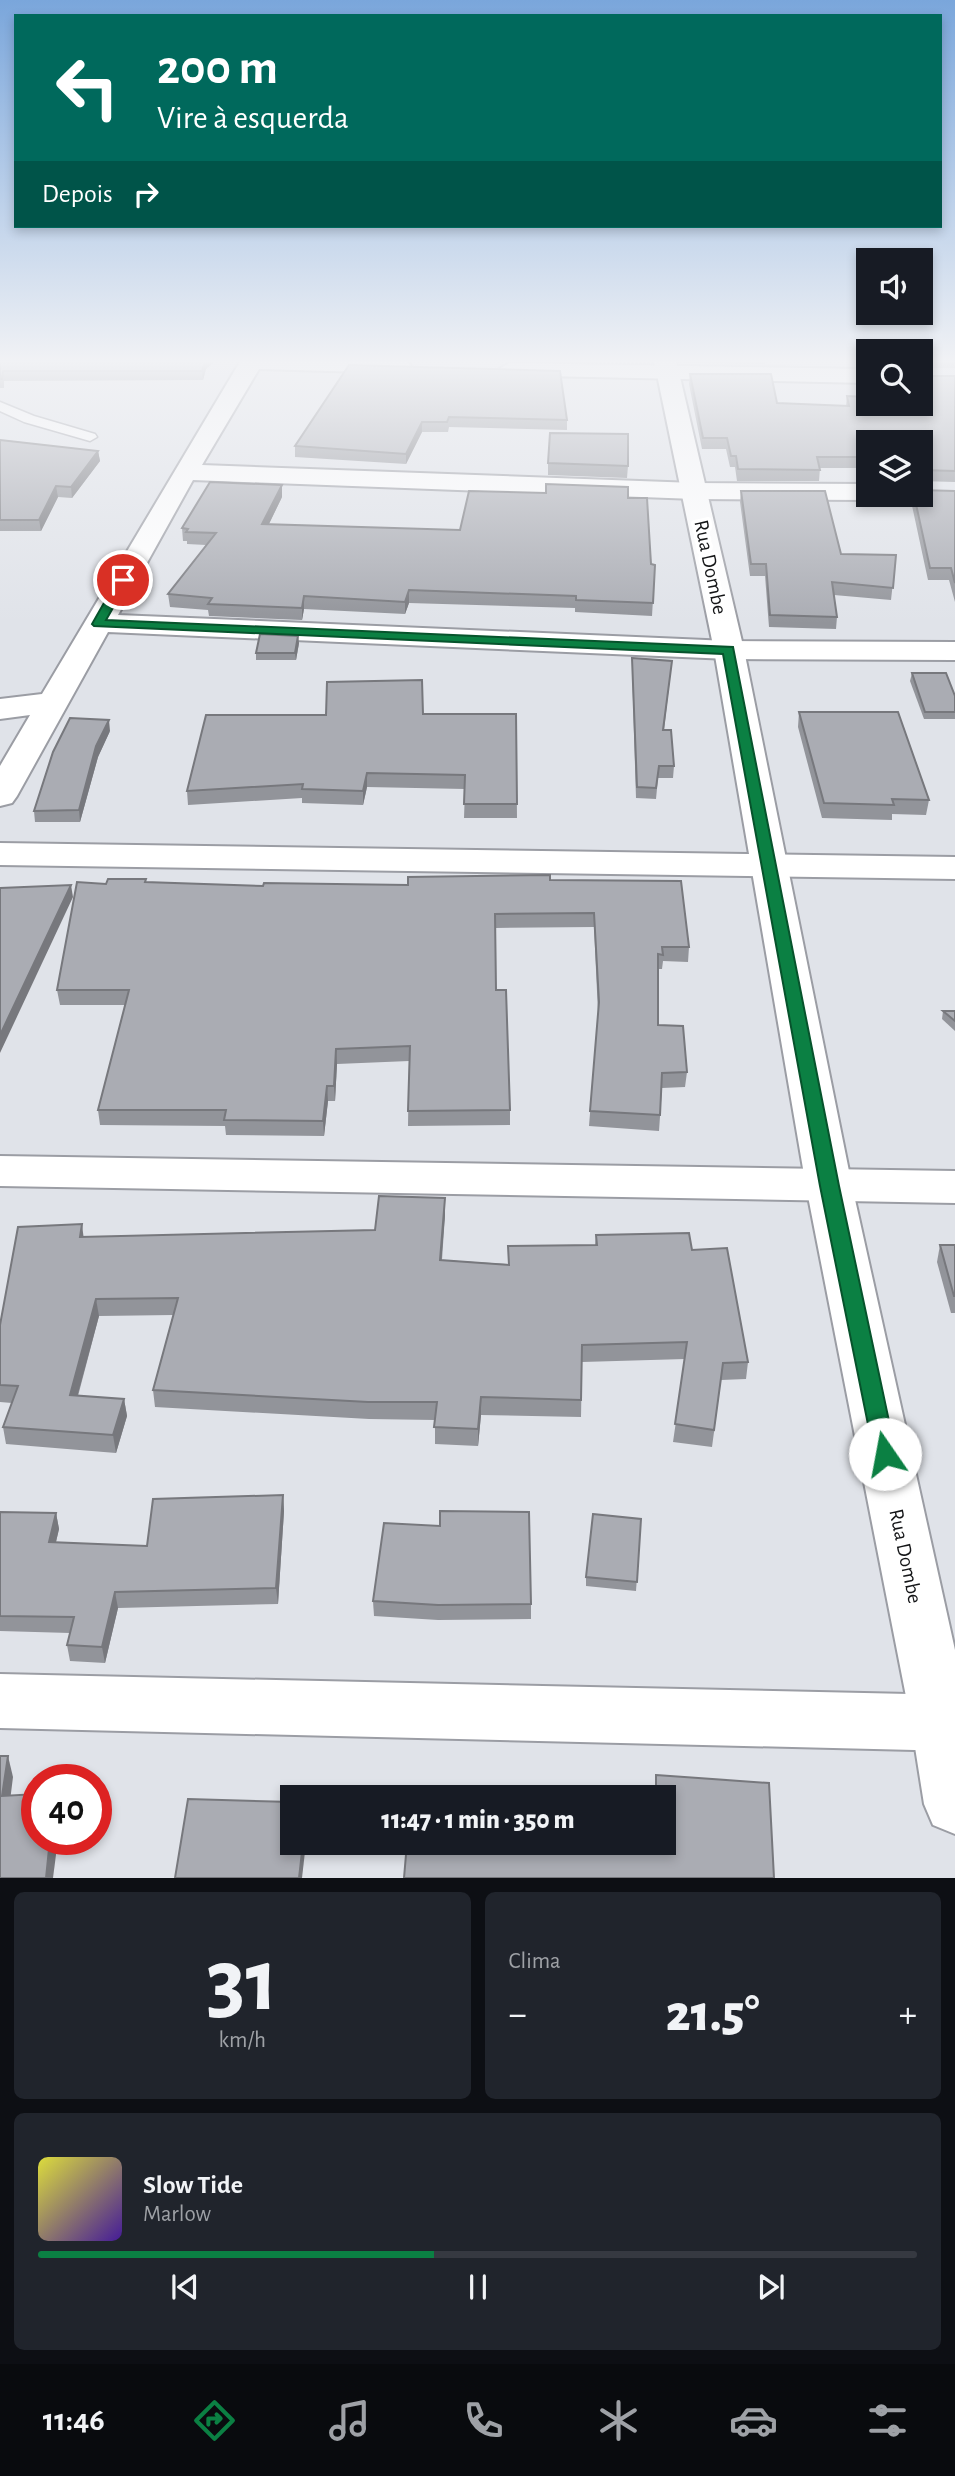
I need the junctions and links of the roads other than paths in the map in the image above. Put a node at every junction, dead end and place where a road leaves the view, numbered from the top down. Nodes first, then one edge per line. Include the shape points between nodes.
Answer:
1 (200, 448) edge
2 (685, 448) edge
3 (185, 472) junction
4 (695, 491) junction
5 (856, 492) edge
6 (98, 624) junction
7 (729, 650) junction
8 (955, 651) edge
9 (56, 702) junction
10 (0, 709) edge
11 (0, 796) edge
12 (0, 855) edge
13 (772, 867) junction
14 (955, 868) edge
15 (0, 1171) edge
16 (829, 1186) junction
17 (955, 1187) edge
18 (0, 1701) edge
19 (948, 1723) edge
20 (955, 1804) edge

1 - 3 street
2 - 4 street, Rua Dombe
3 - 4 street
3 - 6 street
4 - 5 street
4 - 7 street, Rua Dombe
6 - 7 street
6 - 9 street
7 - 8 street
7 - 13 street, Rua Dombe
9 - 10 street
9 - 11 street
12 - 13 street
13 - 14 street
13 - 16 street, Rua Dombe
15 - 16 street
16 - 17 street
16 - 19 street, Rua Dombe
18 - 19 street
19 - 20 street, Rua Dombe

